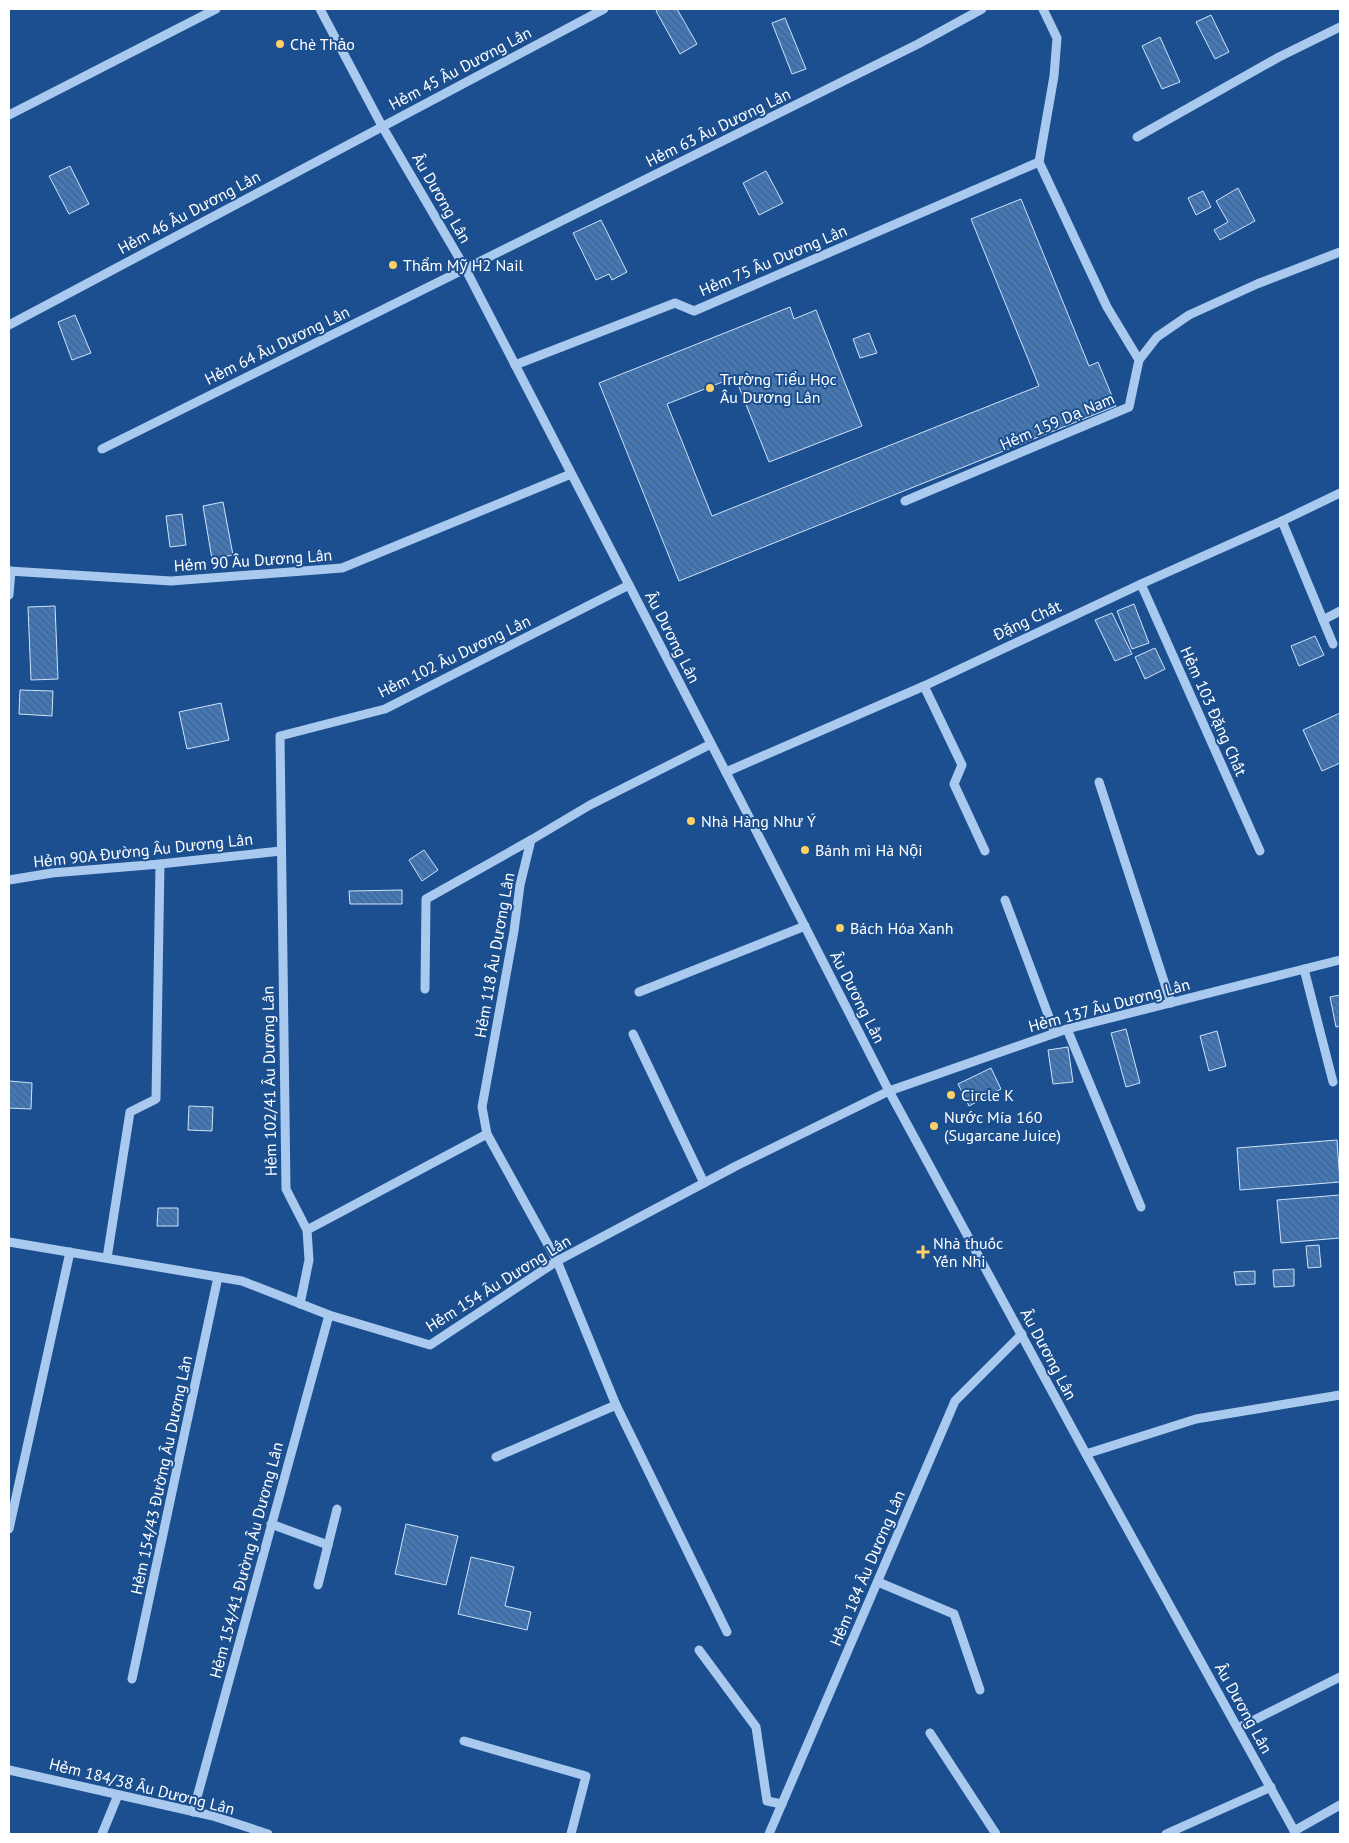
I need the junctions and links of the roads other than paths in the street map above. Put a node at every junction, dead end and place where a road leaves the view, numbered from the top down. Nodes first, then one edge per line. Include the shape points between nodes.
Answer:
1 (216, 9) edge
2 (320, 9) edge
3 (604, 9) edge
4 (982, 9) edge
5 (1043, 9) edge
6 (1340, 27) edge
7 (9, 115) edge
8 (382, 126) junction
9 (1137, 137) dead end
10 (1039, 162) junction
11 (1340, 252) edge
12 (466, 268) junction
13 (9, 325) edge
14 (1139, 360) junction
15 (516, 365) junction
16 (102, 448) dead end
17 (571, 474) junction
18 (1340, 493) edge
19 (905, 501) dead end
20 (1282, 521) junction
21 (10, 571) edge
22 (1141, 584) junction
23 (629, 585) junction
24 (9, 595) edge
25 (1340, 611) edge
26 (1323, 620) junction
27 (1333, 644) dead end
28 (924, 686) junction
29 (711, 744) junction
30 (726, 772) junction
31 (1099, 782) dead end
32 (531, 840) junction
33 (281, 851) junction
34 (985, 851) dead end
35 (1260, 851) dead end
36 (160, 864) junction
37 (9, 880) edge
38 (1005, 900) dead end
39 (805, 926) junction
40 (1340, 960) edge
41 (1304, 969) junction
42 (425, 989) dead end
43 (639, 992) dead end
44 (1171, 1003) junction
45 (1067, 1029) junction
46 (1055, 1033) junction
47 (633, 1034) dead end
48 (1333, 1082) dead end
49 (889, 1090) junction
50 (487, 1134) junction
51 (704, 1183) junction
52 (1141, 1207) dead end
53 (307, 1230) junction
54 (9, 1242) edge
55 (70, 1252) junction
56 (107, 1258) junction
57 (557, 1261) junction
58 (218, 1277) junction
59 (300, 1304) junction
60 (329, 1315) junction
61 (1022, 1334) junction
62 (1340, 1395) edge
63 (616, 1405) junction
64 (1086, 1454) junction
65 (496, 1457) dead end
66 (337, 1508) dead end
67 (271, 1524) junction
68 (9, 1529) edge
69 (328, 1545) junction
70 (878, 1582) junction
71 (318, 1585) dead end
72 (726, 1632) dead end
73 (698, 1650) dead end
74 (1340, 1677) edge
75 (132, 1679) dead end
76 (980, 1690) dead end
77 (1238, 1728) junction
78 (930, 1732) dead end
79 (464, 1741) dead end
80 (9, 1770) edge
81 (1271, 1787) junction
82 (118, 1795) junction
83 (782, 1804) junction
84 (1340, 1805) edge
85 (193, 1812) junction
86 (771, 1833) edge
87 (1295, 1833) edge
88 (102, 1834) edge
89 (268, 1834) edge
90 (571, 1834) edge
91 (996, 1834) edge
92 (1166, 1834) edge

1 - 7 street
2 - 8 street, Âu Dương Lân
3 - 8 street, Hẻm 45 Âu Dương Lân
4 - 12 street, Hẻm 63 Âu Dương Lân via 918,44
5 - 10 street via 1057,38
6 - 9 street
8 - 12 street, Âu Dương Lân
8 - 13 street, Hẻm 46 Âu Dương Lân
10 - 14 street via 1108,307
10 - 15 street, Hẻm 75 Âu Dương Lân via 694,311 675,303
11 - 14 street, Hẻm 159 Dạ Nam via 1189,315 1158,337
12 - 15 street, Âu Dương Lân
12 - 16 street, Hẻm 64 Âu Dương Lân
14 - 19 street, Hẻm 159 Dạ Nam via 1129,407
15 - 17 street, Âu Dương Lân
17 - 21 street, Hẻm 90 Âu Dương Lân via 342,568 171,581
17 - 23 street, Âu Dương Lân
18 - 20 street, Đặng Chất
20 - 22 street, Đặng Chất
20 - 26 street
21 - 24 street
22 - 28 street, Đặng Chất
22 - 35 street, Hẻm 103 Đặng Chất
23 - 29 street, Âu Dương Lân
23 - 33 street, Hẻm 102 Âu Dương Lân via 385,709 280,736
25 - 26 street
26 - 27 street
28 - 30 street, Đặng Chất
28 - 34 street via 962,765 954,784
29 - 30 street, Âu Dương Lân
29 - 32 street via 590,805
30 - 39 street, Âu Dương Lân
31 - 44 street
32 - 42 street via 426,899
32 - 50 street, Hẻm 118 Âu Dương Lân via 520,885 482,1107
33 - 36 street, Hẻm 90A Đường Âu Dương Lân
33 - 53 street, Hẻm 102/41 Âu Dương Lân via 286,1190
36 - 37 street, Hẻm 90A Đường Âu Dương Lân
36 - 56 street via 156,1099 130,1112
38 - 46 street
39 - 43 street
39 - 49 street, Âu Dương Lân
40 - 41 street, Hẻm 137 Âu Dương Lân
41 - 44 street, Hẻm 137 Âu Dương Lân
41 - 48 street
44 - 45 street, Hẻm 137 Âu Dương Lân
45 - 46 street, Hẻm 137 Âu Dương Lân
45 - 52 street
46 - 49 street, Hẻm 137 Âu Dương Lân
47 - 51 street
49 - 51 street, Hẻm 154 Âu Dương Lân
49 - 61 street, Âu Dương Lân
50 - 53 street
50 - 57 street, Hẻm 118 Âu Dương Lân
51 - 57 street, Hẻm 154 Âu Dương Lân
53 - 59 street, Hẻm 102/41 Âu Dương Lân via 309,1260
54 - 55 street, Hẻm 154 Âu Dương Lân
55 - 56 street, Hẻm 154 Âu Dương Lân
55 - 68 street
56 - 58 street, Hẻm 154 Âu Dương Lân
57 - 60 street, Hẻm 154 Âu Dương Lân via 430,1345
57 - 63 street, Hẻm 118 Âu Dương Lân
58 - 59 street, Hẻm 154 Âu Dương Lân via 242,1281
58 - 75 street, Hẻm 154/43 Đường Âu Dương Lân
59 - 60 street, Hẻm 154 Âu Dương Lân
60 - 67 street, Hẻm 154/41 Đường Âu Dương Lân
61 - 64 street, Âu Dương Lân
61 - 70 street, Hẻm 184 Âu Dương Lân via 955,1401
62 - 64 street via 1196,1419
63 - 65 street
63 - 72 street, Hẻm 118 Âu Dương Lân
64 - 77 street, Âu Dương Lân
66 - 69 street
67 - 69 street
67 - 85 street, Hẻm 154/41 Đường Âu Dương Lân
69 - 71 street
70 - 76 street via 954,1614
70 - 83 street, Hẻm 184 Âu Dương Lân
73 - 83 street via 756,1727 767,1801
74 - 77 street
77 - 81 street, Âu Dương Lân
78 - 91 street
79 - 90 street via 586,1776
80 - 82 street, Hẻm 184/38 Âu Dương Lân
81 - 87 street, Âu Dương Lân
81 - 92 street
82 - 85 street, Hẻm 184/38 Âu Dương Lân
82 - 88 street
83 - 86 street, Hẻm 184 Âu Dương Lân
84 - 87 street
85 - 89 street, Hẻm 184/38 Âu Dương Lân

